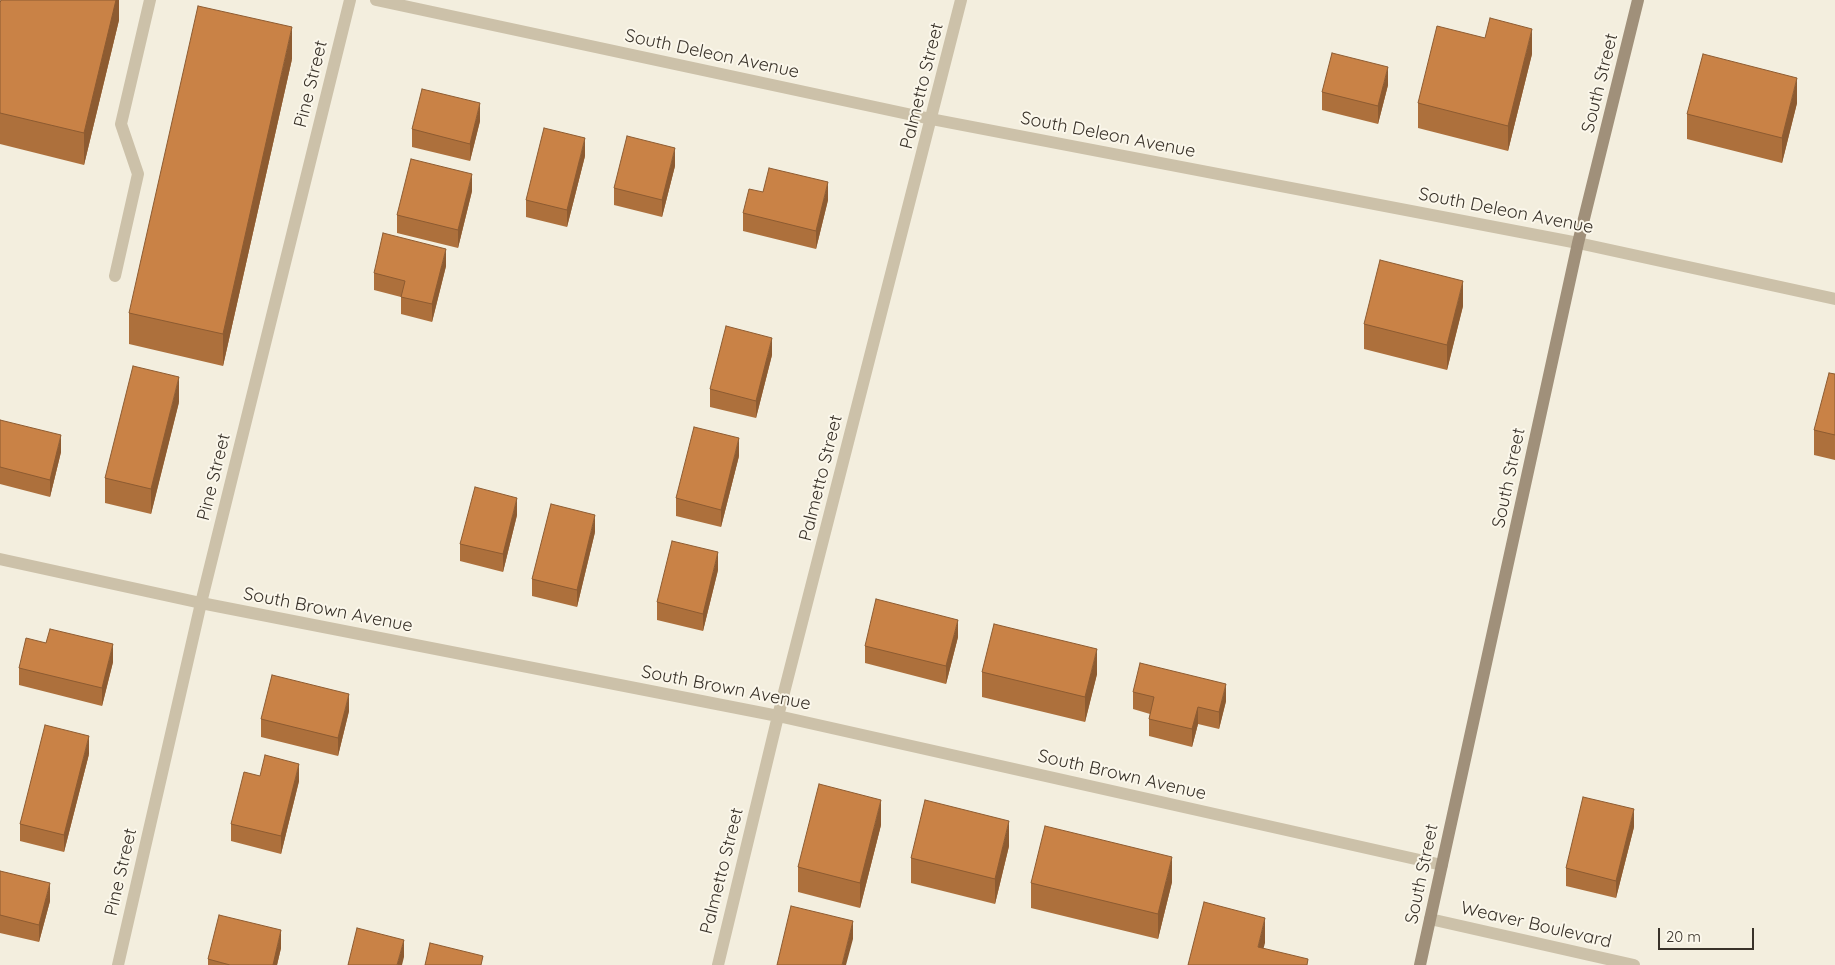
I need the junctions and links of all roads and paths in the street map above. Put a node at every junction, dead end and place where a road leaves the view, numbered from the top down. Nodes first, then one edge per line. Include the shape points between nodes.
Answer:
1 (150, 0) edge
2 (350, 0) edge
3 (376, 0) edge
4 (961, 0) edge
5 (1638, 0) edge
6 (931, 119) junction
7 (1578, 243) junction
8 (115, 276) dead end
9 (1835, 299) edge
10 (0, 559) edge
11 (201, 603) junction
12 (778, 716) junction
13 (1442, 865) junction
14 (1430, 919) junction
15 (118, 965) edge
16 (718, 965) edge
17 (1420, 965) edge
18 (1634, 965) edge

1 - 8 street via 121,124 138,174
2 - 11 street, Pine Street
3 - 6 street, South Deleon Avenue
4 - 6 street, Palmetto Street
5 - 7 main road, South Street
6 - 7 street, South Deleon Avenue
6 - 12 street, Palmetto Street
7 - 9 street, South Deleon Avenue
7 - 13 main road, South Street
10 - 11 street, South Brown Avenue
11 - 12 street, South Brown Avenue
11 - 15 street, Pine Street
12 - 13 street, South Brown Avenue
12 - 16 street, Palmetto Street
13 - 14 main road, South Street
14 - 17 main road, South Street
14 - 18 street, Weaver Boulevard

